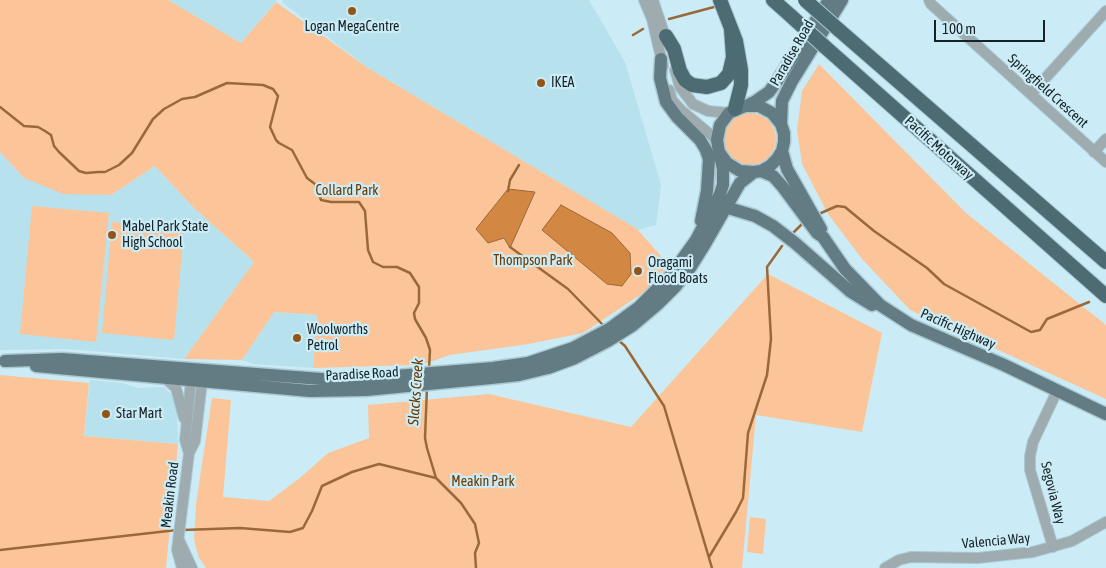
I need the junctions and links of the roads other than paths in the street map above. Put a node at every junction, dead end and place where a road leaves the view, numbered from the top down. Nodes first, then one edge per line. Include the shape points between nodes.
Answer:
1 (644, 0) edge
2 (653, 0) edge
3 (720, 0) edge
4 (773, 0) edge
5 (805, 0) edge
6 (829, 0) edge
7 (842, 0) edge
8 (929, 0) edge
9 (1106, 11) edge
10 (731, 29) junction
11 (666, 36) junction
12 (661, 58) junction
13 (1031, 94) junction
14 (736, 109) junction
15 (781, 124) junction
16 (1106, 139) edge
17 (718, 146) junction
18 (782, 151) junction
19 (1094, 152) junction
20 (1106, 162) edge
21 (757, 171) junction
22 (725, 207) junction
23 (823, 237) junction
24 (696, 240) junction
25 (1106, 262) edge
26 (1106, 296) edge
27 (880, 305) junction
28 (636, 316) junction
29 (3, 361) edge
30 (165, 378) junction
31 (197, 378) junction
32 (1058, 391) junction
33 (1106, 414) edge
34 (186, 426) junction
35 (189, 452) junction
36 (1106, 522) edge
37 (178, 545) junction
38 (1053, 547) junction
39 (175, 568) edge
40 (182, 568) edge
41 (192, 568) edge
42 (885, 568) edge

1 - 12 street
2 - 11 street
3 - 10 highway
4 - 26 highway, Pacific Motorway, bridge
5 - 25 highway, Pacific Motorway, bridge
6 - 14 main road, Paradise Road via 769,92
7 - 15 main road, Paradise Road via 782,101
8 - 13 street, Springfield Crescent
9 - 13 street
10 - 11 highway via 733,57 729,74 720,83 707,86 692,85 685,80
10 - 14 highway via 741,70
11 - 14 street via 680,87 688,100 699,108
12 - 17 street via 672,100
12 - 24 main road via 660,78 666,102 700,140 709,159 707,190
13 - 19 street, Springfield Crescent
14 - 15 main road via 760,106
14 - 17 main road via 720,125
15 - 18 main road via 784,133
16 - 19 street
17 - 21 main road via 727,163 740,170
17 - 24 main road, Paradise Road via 723,185
18 - 21 main road via 770,166
18 - 23 main road, Pacific Highway via 787,169
19 - 20 street, Springfield Crescent
21 - 22 main road, Paradise Road via 740,183
21 - 23 main road, Pacific Highway via 773,176
22 - 27 main road via 755,216 773,226 851,292 872,305
22 - 28 main road, Paradise Road via 684,275 658,304
23 - 27 main road, Pacific Highway via 845,269
24 - 28 main road, Paradise Road
27 - 32 main road, Pacific Highway via 911,325
28 - 31 main road, Paradise Road via 575,358 519,375 415,380
29 - 30 main road, Paradise Road via 55,369
29 - 31 main road, Paradise Road via 71,360
30 - 31 main road, Paradise Road
30 - 34 street via 176,388
31 - 34 street, Meakin Road
31 - 35 street, Meakin Road via 195,441
32 - 33 main road, Pacific Highway
32 - 38 street, Segovia Way via 1033,442 1030,456 1030,470
34 - 35 street, Meakin Road via 185,440
35 - 37 street, Meakin Road
36 - 38 street, Valencia Way via 1072,541
37 - 39 street
37 - 40 street, Meakin Road
37 - 41 street, Meakin Road
38 - 42 street, Valencia Way via 978,558 911,556

